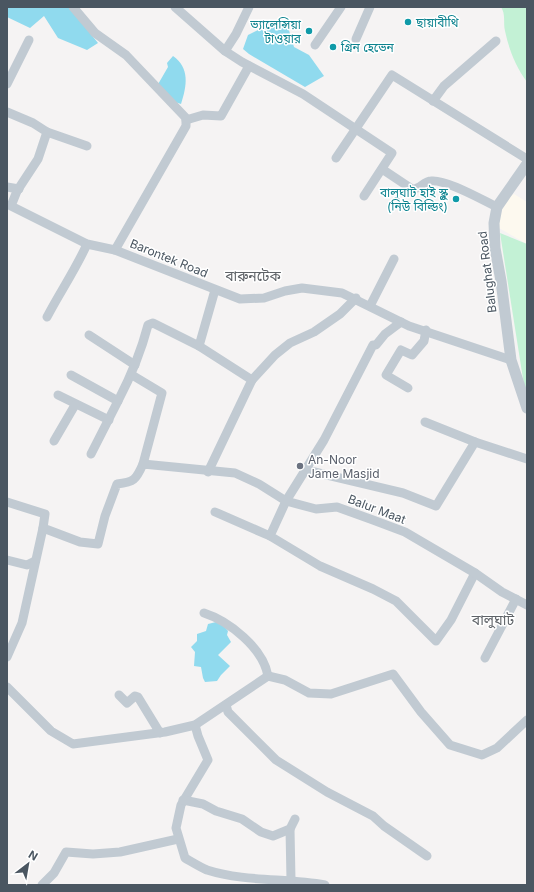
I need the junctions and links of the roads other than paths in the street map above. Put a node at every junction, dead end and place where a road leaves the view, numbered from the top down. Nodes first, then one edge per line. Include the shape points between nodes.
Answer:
1 (74, 7) edge
2 (175, 7) edge
3 (249, 7) edge
4 (341, 7) edge
5 (370, 7) edge
6 (356, 39) dead end
7 (29, 40) dead end
8 (496, 41) dead end
9 (315, 44) dead end
10 (224, 51) junction
11 (249, 66) junction
12 (7, 84) edge
13 (433, 100) junction
14 (7, 112) edge
15 (186, 120) junction
16 (356, 129) junction
17 (47, 132) junction
18 (87, 146) dead end
19 (336, 158) dead end
20 (527, 159) edge
21 (527, 164) edge
22 (382, 169) junction
23 (7, 187) edge
24 (19, 189) junction
25 (364, 196) dead end
26 (9, 205) edge
27 (497, 207) junction
28 (87, 244) junction
29 (115, 250) junction
30 (394, 259) dead end
31 (215, 290) junction
32 (356, 298) junction
33 (370, 306) junction
34 (47, 317) dead end
35 (401, 322) junction
36 (426, 330) junction
37 (89, 336) dead end
38 (199, 346) junction
39 (512, 360) junction
40 (135, 365) junction
41 (71, 375) dead end
42 (132, 375) junction
43 (252, 380) junction
44 (408, 388) dead end
45 (58, 395) dead end
46 (118, 401) junction
47 (75, 404) junction
48 (527, 408) edge
49 (109, 420) junction
50 (425, 422) dead end
51 (54, 440) dead end
52 (476, 442) junction
53 (91, 454) dead end
54 (527, 459) edge
55 (143, 464) junction
56 (306, 470) junction
57 (208, 472) junction
58 (286, 501) junction
59 (7, 502) edge
60 (215, 512) dead end
61 (43, 528) junction
62 (270, 536) junction
63 (7, 560) edge
64 (35, 561) junction
65 (475, 573) junction
66 (516, 599) junction
67 (527, 605) edge
68 (204, 613) dead end
69 (7, 657) edge
70 (485, 658) dead end
71 (268, 676) junction
72 (8, 691) edge
73 (119, 695) dead end
74 (226, 705) junction
75 (527, 720) edge
76 (195, 725) junction
77 (160, 733) junction
78 (183, 800) junction
79 (295, 819) dead end
80 (290, 829) junction
81 (178, 839) junction
82 (427, 856) dead end
83 (291, 880) junction
84 (42, 885) edge
85 (325, 885) edge

1 - 15 street via 95,33 126,55
2 - 10 street
3 - 10 street via 236,34
4 - 9 street
5 - 6 street
7 - 12 street
8 - 13 street via 444,86
10 - 11 street
11 - 15 street via 221,116 203,115
11 - 16 street via 303,94
13 - 16 street via 392,75
13 - 20 street
14 - 17 street
15 - 29 street via 186,126
16 - 19 street
16 - 22 street via 392,153
17 - 18 street
17 - 24 street, Barontek Road via 38,159
21 - 27 street, Balughat Road
22 - 25 street
22 - 27 street via 412,189 430,181 441,181
23 - 24 street
24 - 26 street, Barontek Road
26 - 28 street, Barontek Road
27 - 39 street, Balughat Road via 494,223 495,248
28 - 29 street, Barontek Road
28 - 34 street
29 - 31 street, Barontek Road
30 - 33 street
31 - 32 street, Barontek Road via 240,299 264,298 302,288 328,290
31 - 38 street
32 - 33 street, Barontek Road
32 - 43 street via 340,314 314,332 290,343
33 - 35 street, Barontek Road
35 - 36 street, Barontek Road
35 - 56 street via 373,345
36 - 39 street, Barontek Road
36 - 44 street via 424,341 412,355 401,350 386,374
37 - 40 street
38 - 40 street via 150,324
38 - 43 street
39 - 48 street, Balughat Road
40 - 42 street
41 - 46 street
42 - 46 street
42 - 55 street via 162,393
43 - 57 street
45 - 47 street
46 - 49 street
47 - 49 street
47 - 51 street
49 - 53 street
50 - 52 street
52 - 54 street
52 - 56 street via 437,506 403,493
55 - 57 street, Balur Maat
55 - 61 street via 131,482 117,484 98,544 80,542
56 - 58 street
57 - 58 street, Balur Maat via 223,471 235,474 259,484
58 - 62 street
58 - 65 street, Balur Maat via 316,509 337,506 380,522 406,532
59 - 61 street via 45,514
60 - 62 street
61 - 64 street
62 - 65 street via 320,566 373,588 396,601 436,641 452,620
63 - 64 street via 27,565
64 - 69 street via 22,623
65 - 66 street, Balur Maat
66 - 67 street, Balur Maat
66 - 70 street
68 - 71 street via 227,624 255,648
71 - 74 street
71 - 75 street via 285,680 309,693 331,694 393,674 450,745 482,755 497,748
72 - 77 street via 51,731 73,744
73 - 77 street via 127,703 135,696 138,698
74 - 76 street
74 - 82 street via 228,712 276,760 327,792 374,816
76 - 77 street
76 - 78 street via 208,760
78 - 80 street via 203,804 222,814 242,819 261,832 273,836
78 - 81 street via 176,828
79 - 80 street
80 - 83 street
81 - 83 street via 185,858 207,870 261,879
81 - 84 street via 120,852 66,852 54,873
83 - 85 street

